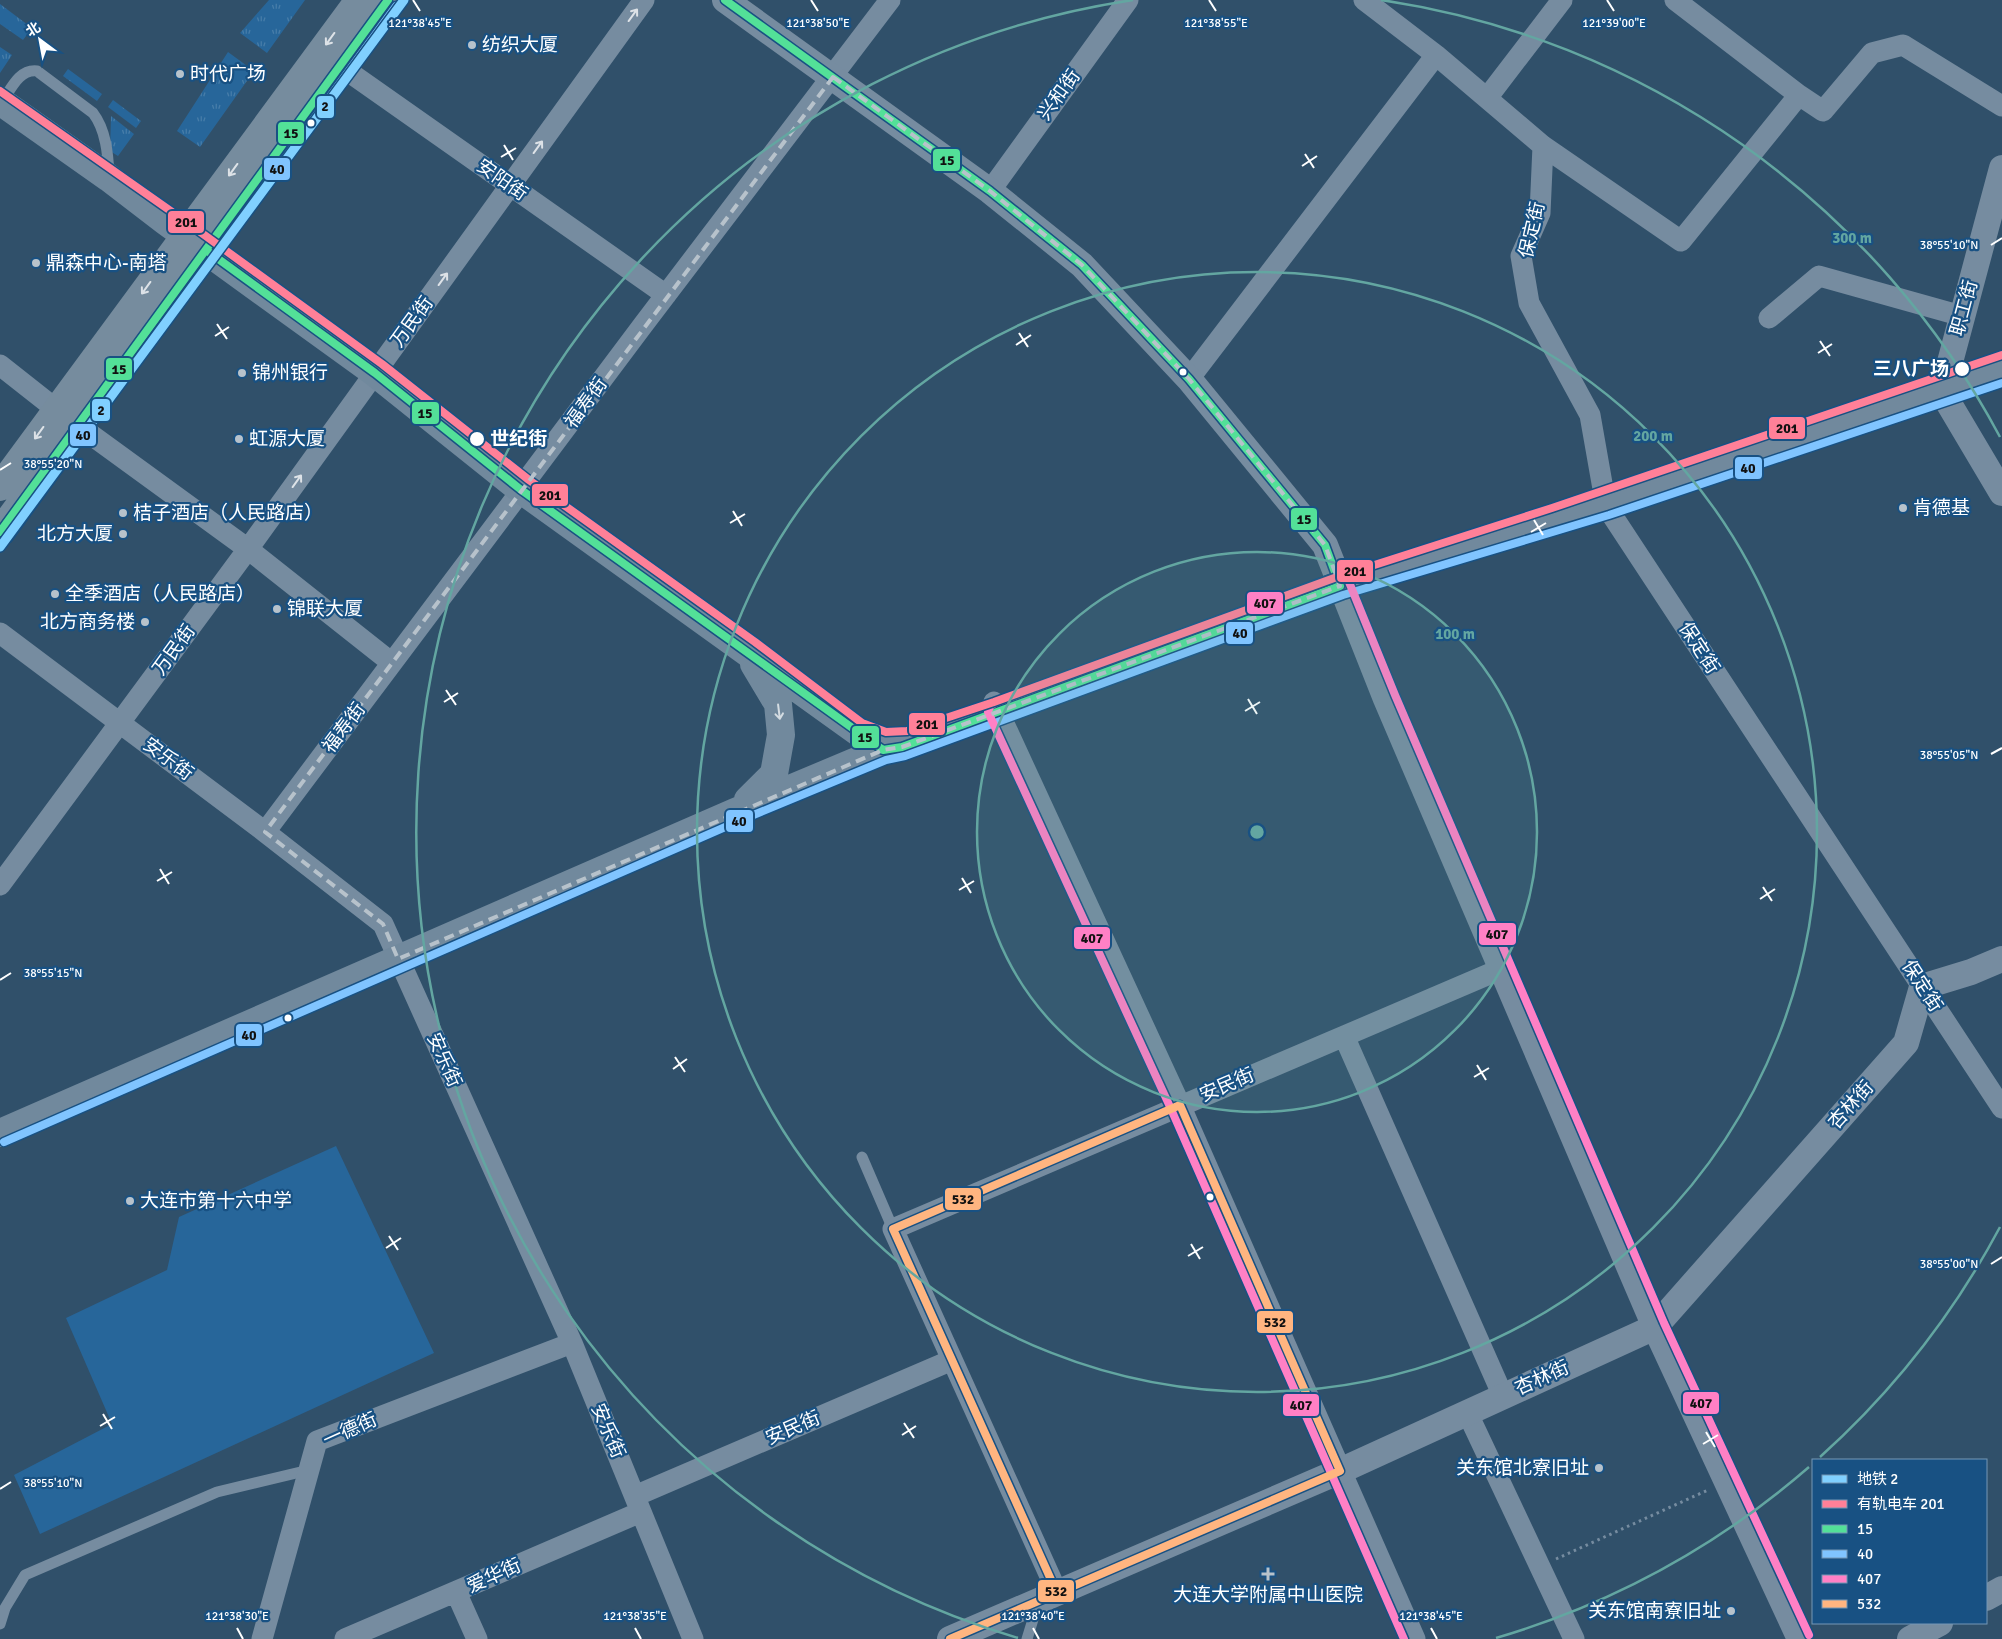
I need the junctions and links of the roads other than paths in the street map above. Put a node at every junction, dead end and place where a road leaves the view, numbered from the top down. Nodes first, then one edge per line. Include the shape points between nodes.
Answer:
1 (359, 0) edge
2 (388, 0) edge
3 (644, 0) edge
4 (725, 0) edge
5 (890, 0) edge
6 (1128, 0) edge
7 (1364, 0) edge
8 (1562, 0) edge
9 (1674, 0) edge
10 (1436, 55) junction
11 (339, 65) junction
12 (833, 77) junction
13 (1799, 96) junction
14 (1486, 98) junction
15 (1, 102) edge
16 (2002, 106) edge
17 (1543, 146) junction
18 (2002, 168) edge
19 (109, 178) junction
20 (510, 186) junction
21 (990, 191) junction
22 (196, 243) junction
23 (666, 295) junction
24 (1962, 316) junction
25 (1769, 318) dead end
26 (0, 365) edge
27 (2002, 372) edge
28 (375, 373) junction
29 (1189, 378) junction
30 (1942, 392) junction
31 (68, 417) junction
32 (0, 487) edge
33 (520, 489) junction
34 (2002, 493) edge
35 (1606, 506) junction
36 (0, 532) edge
37 (248, 549) junction
38 (1340, 586) junction
39 (0, 633) edge
40 (748, 654) junction
41 (392, 663) junction
42 (996, 707) junction
43 (120, 722) junction
44 (883, 750) junction
45 (735, 812) junction
46 (265, 832) junction
47 (0, 885) edge
48 (398, 959) junction
49 (2002, 959) edge
50 (1501, 969) junction
51 (1922, 987) junction
52 (1344, 1036) junction
53 (1180, 1105) junction
54 (2002, 1108) edge
55 (1, 1135) edge
56 (862, 1157) dead end
57 (893, 1228) junction
58 (1654, 1327) junction
59 (572, 1343) junction
60 (952, 1360) junction
61 (1503, 1396) junction
62 (1468, 1412) junction
63 (309, 1470) junction
64 (1340, 1470) junction
65 (638, 1504) junction
66 (2002, 1590) edge
67 (456, 1592) junction
68 (1048, 1597) junction
69 (1987, 1598) edge
70 (0, 1624) edge
71 (1938, 1624) edge
72 (262, 1639) edge
73 (345, 1639) edge
74 (477, 1639) edge
75 (693, 1639) edge
76 (950, 1639) edge
77 (1027, 1639) edge
78 (1415, 1639) edge
79 (1574, 1639) edge
80 (1800, 1639) edge
81 (1910, 1639) edge

1 -> 22 main road
2 - 11 main road
20 -> 3 street, 万民街
4 - 12 street
5 - 12 street, 福寿街
6 - 21 street, 兴和街
7 - 10 street
8 - 14 street
9 - 13 street
10 - 14 street
10 - 29 street
11 - 20 street, 安阳街
11 - 22 main road
12 - 21 street
12 - 23 street, 福寿街
13 - 16 street via 1823,112 1872,53 1903,45
13 - 17 street via 1681,241
14 - 17 street
15 - 19 main road
15 - 19 lane via 22,74 28,70 36,71 99,120 108,157
17 - 35 street, 保定街 via 1540,212 1521,256 1526,285 1530,304 1590,415
18 - 24 street, 职工街
19 - 22 main road
20 - 23 street, 安阳街
28 -> 20 street, 万民街
21 - 29 street via 1082,265
22 - 28 main road
22 - 31 main road
23 - 33 street, 福寿街
24 - 25 street via 1819,276
24 - 30 street, 职工街
26 - 31 street
27 - 30 main road
28 - 33 main road
37 -> 28 street, 万民街
29 - 38 street via 1325,545
30 - 34 street
30 - 35 main road
31 -> 32 main road
31 - 36 main road
31 - 37 street
33 - 40 main road
33 - 41 street, 福寿街
35 - 38 main road
35 - 51 street, 保定街
37 - 41 street
37 - 43 street, 万民街
38 - 42 main road
38 - 50 street
39 - 43 street, 安乐街
40 - 44 main road
40 -> 45 main road via 778,704 781,735 774,774
41 - 46 street, 福寿街
42 - 44 main road via 902,747
42 - 53 street
43 - 46 street, 安乐街
43 - 47 street, 万民街
44 - 45 main road
45 - 48 main road
46 - 48 street, 安乐街 via 383,924
48 - 55 main road
48 - 59 street, 安乐街
49 - 51 street
50 - 52 street, 安民街
50 - 58 street
51 - 54 street, 保定街
51 - 58 street, 杏林街 via 1906,1043
52 - 53 street, 安民街
52 - 61 street
53 - 57 street, 安民街
53 - 64 street
56 - 57 lane
57 - 60 street
58 - 61 street, 杏林街
58 - 80 street
59 - 63 street, 一德街 via 317,1441
59 - 65 street, 安乐街
60 - 65 street, 安民街
60 - 68 street
61 - 62 street, 杏林街
62 - 64 street, 杏林街
62 - 79 street
63 - 70 lane via 217,1492 25,1575 5,1608
63 - 72 street, 一德街
64 - 68 street, 杏林街
64 - 78 street
65 - 67 street, 爱华街
65 - 75 street, 安乐街
66 - 69 street
67 - 73 street, 爱华街
67 - 74 street
68 - 76 street, 杏林街
68 - 77 lane
71 - 81 street

